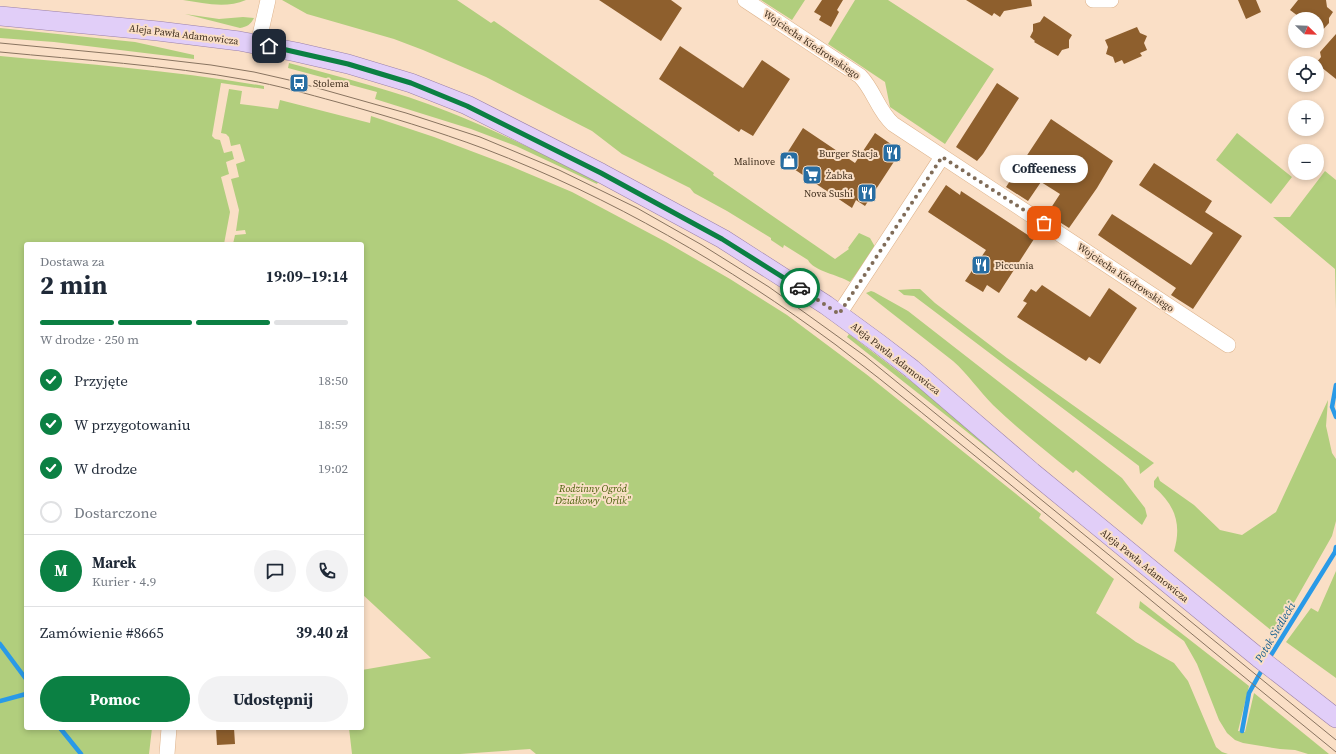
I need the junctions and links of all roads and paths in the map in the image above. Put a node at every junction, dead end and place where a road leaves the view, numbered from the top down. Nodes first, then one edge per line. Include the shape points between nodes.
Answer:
1 (268, 0) edge
2 (745, 0) edge
3 (1093, 0) edge
4 (1111, 0) edge
5 (0, 16) edge
6 (258, 44) junction
7 (942, 157) junction
8 (839, 314) junction
9 (1228, 345) dead end
10 (1336, 718) edge
11 (169, 730) edge
12 (167, 754) edge

1 - 6 street
2 - 7 street, Wojciecha Kiedrowskiego via 860,76 871,89 888,119
3 - 4 street
5 - 6 main road, Aleja Pawła Adamowicza via 158,31
6 - 8 main road, Aleja Pawła Adamowicza via 348,64 411,83 467,106 595,170 722,239
7 - 8 street
7 - 9 street, Wojciecha Kiedrowskiego
8 - 10 main road, Aleja Pawła Adamowicza via 917,374 1058,493
11 - 12 street

